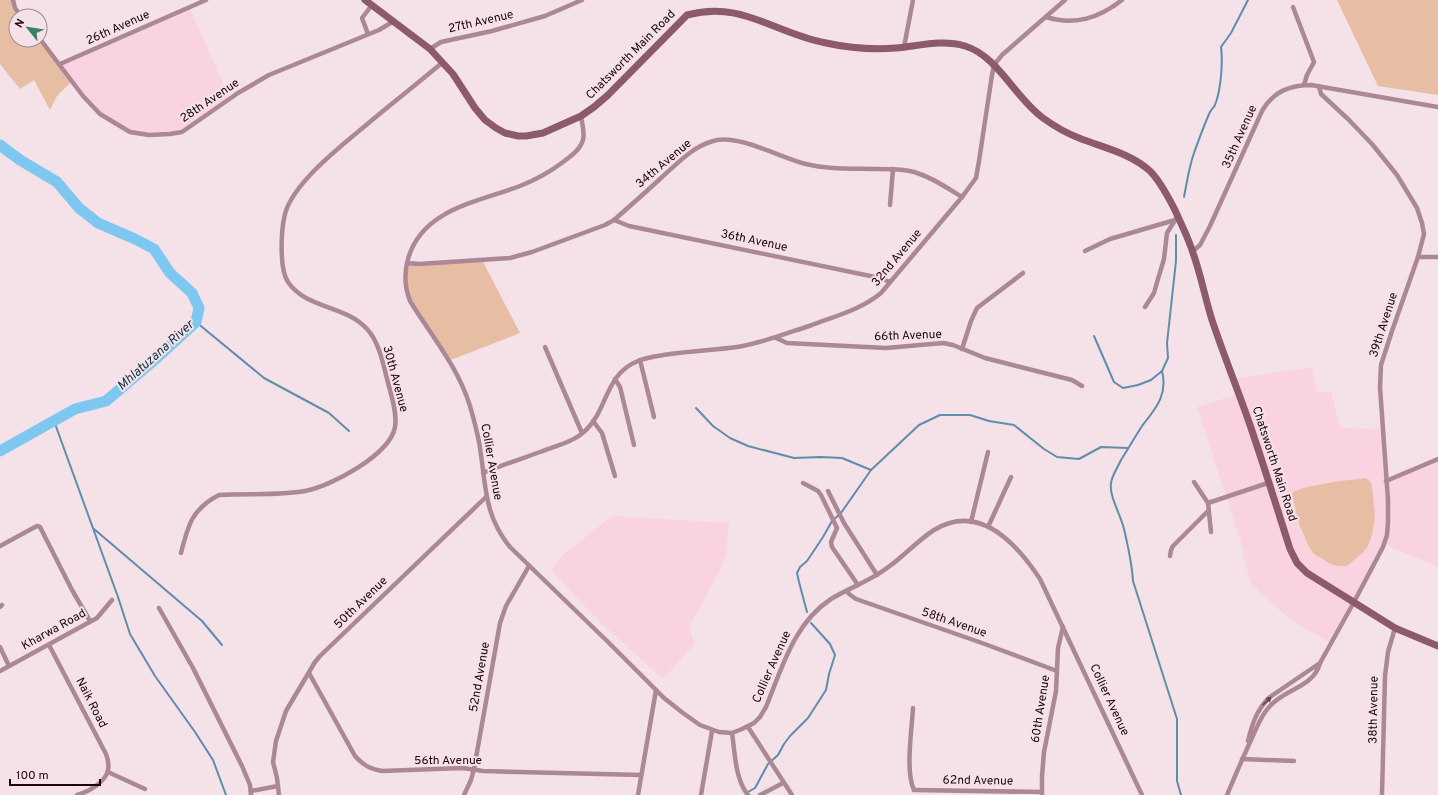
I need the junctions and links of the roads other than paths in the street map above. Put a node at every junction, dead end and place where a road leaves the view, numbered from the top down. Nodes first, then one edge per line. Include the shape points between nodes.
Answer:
1 (206, 0) edge
2 (365, 0) edge
3 (582, 0) edge
4 (913, 0) edge
5 (1065, 0) edge
6 (1122, 0) edge
7 (704, 4) dead end
8 (372, 5) junction
9 (1293, 6) dead end
10 (766, 15) dead end
11 (1046, 16) junction
12 (394, 21) junction
13 (368, 34) junction
14 (904, 47) junction
15 (47, 48) edge
16 (430, 49) junction
17 (443, 62) junction
18 (60, 64) junction
19 (994, 65) junction
20 (1304, 85) junction
21 (1319, 86) junction
22 (1438, 107) edge
23 (580, 116) junction
24 (893, 169) junction
25 (962, 197) junction
26 (890, 205) dead end
27 (1176, 218) junction
28 (614, 220) junction
29 (1084, 251) dead end
30 (1193, 251) junction
31 (1418, 257) junction
32 (1438, 257) edge
33 (407, 263) junction
34 (1023, 273) dead end
35 (890, 282) junction
36 (1145, 307) dead end
37 (776, 338) junction
38 (545, 347) dead end
39 (962, 348) junction
40 (640, 360) junction
41 (614, 379) junction
42 (1082, 386) dead end
43 (654, 417) dead end
44 (594, 421) junction
45 (582, 434) junction
46 (634, 445) dead end
47 (988, 452) dead end
48 (1438, 459) edge
49 (483, 472) junction
50 (615, 476) dead end
51 (1011, 477) dead end
52 (1386, 481) junction
53 (1194, 482) dead end
54 (1268, 483) junction
55 (802, 484) dead end
56 (828, 491) dead end
57 (486, 497) junction
58 (1208, 504) junction
59 (1208, 511) junction
60 (971, 522) junction
61 (988, 527) junction
62 (1211, 532) dead end
63 (0, 546) edge
64 (181, 553) dead end
65 (1170, 556) dead end
66 (529, 566) junction
67 (877, 575) junction
68 (858, 585) junction
69 (847, 591) junction
70 (112, 600) dead end
71 (1354, 602) junction
72 (159, 608) dead end
73 (90, 621) junction
74 (1063, 627) junction
75 (1395, 628) junction
76 (49, 645) junction
77 (1438, 646) edge
78 (0, 647) edge
79 (1320, 663) junction
80 (9, 666) junction
81 (0, 671) edge
82 (1057, 671) junction
83 (309, 673) junction
84 (656, 690) junction
85 (913, 708) dead end
86 (1258, 710) junction
87 (1263, 714) junction
88 (748, 727) junction
89 (712, 731) junction
90 (732, 733) junction
91 (1246, 748) junction
92 (1242, 759) junction
93 (1294, 762) dead end
94 (474, 769) junction
95 (108, 772) junction
96 (641, 775) junction
97 (783, 783) junction
98 (278, 786) junction
99 (145, 788) dead end
100 (914, 790) junction
101 (251, 793) edge
102 (1042, 793) edge
103 (78, 795) edge
104 (279, 795) edge
105 (464, 795) edge
106 (638, 795) edge
107 (701, 795) edge
108 (748, 795) edge
109 (760, 795) edge
110 (792, 795) edge
111 (911, 795) edge
112 (1142, 795) edge
113 (1227, 795) edge
114 (1382, 795) edge

1 - 18 street, 26th Avenue
2 - 8 street, Chatsworth Main Road
3 - 16 street, 27th Avenue via 545,16 440,42
4 - 14 street
5 - 11 street
6 - 11 street via 1097,16 1087,19 1067,21
7 - 23 street, Chatsworth Main Road via 686,15 599,104
8 - 12 street, Chatsworth Main Road
8 - 13 street via 362,18
9 - 20 street via 1314,62
10 - 14 street, Chatsworth Main Road via 802,36 825,43 874,49
11 - 19 street
12 - 13 street, 28th Avenue
12 - 16 street, Chatsworth Main Road
13 - 18 street, 28th Avenue via 269,75 186,129 170,134 137,134 106,119 91,105
14 - 19 street, Chatsworth Main Road via 936,43 955,44 976,51
15 - 18 street, 28th Avenue
16 - 17 street, Chatsworth Main Road
17 - 23 street, Chatsworth Main Road via 480,115 505,133 518,136 543,133
17 - 64 street, 30th Avenue via 336,150 303,183 290,202 284,222 282,268 288,282 303,296 359,321 372,335 393,401 395,423 391,438 382,450 354,470 315,488 292,493 219,496 210,500 201,506 193,518
19 - 25 street, 32nd Avenue via 976,178
19 - 27 street, Chatsworth Main Road via 1040,116 1078,138 1138,161 1152,172 1162,186
20 - 21 street, 35th Avenue
20 - 30 street, 35th Avenue via 1283,90 1265,105 1205,237
21 - 22 street, 35th Avenue
21 - 31 street, 39th Avenue via 1321,94 1387,161 1408,192 1417,208 1424,234
23 - 33 street, Collier Avenue via 583,141 570,157 539,177 458,207 443,216 421,232 412,247
24 - 25 street, 34th Avenue via 922,174
24 - 26 street
24 - 28 street, 34th Avenue via 815,166 735,140 714,140 682,159
25 - 35 street, 32nd Avenue
27 - 29 street via 1110,239
27 - 30 street, Chatsworth Main Road
27 - 36 street via 1167,233 1164,259 1156,286
28 - 33 street, 34th Avenue via 510,258
28 - 35 street, 36th Avenue via 629,226 830,267
30 - 54 street, Chatsworth Main Road via 1212,321 1250,423
31 - 32 street
31 - 52 street, 39th Avenue via 1381,365
33 - 49 street, Collier Avenue via 407,295 459,379 480,446
34 - 39 street via 977,308
35 - 37 street, 32nd Avenue via 881,293 866,304
37 - 39 street, 66th Avenue via 787,343 886,348 943,343
37 - 40 street, 32nd Avenue via 737,347
38 - 45 street
39 - 42 street, 66th Avenue via 985,358 1072,380
40 - 41 street, 32nd Avenue via 624,369
40 - 43 street
41 - 44 street, 32nd Avenue
41 - 46 street via 620,387
44 - 45 street, 32nd Avenue
44 - 50 street via 602,432
45 - 49 street, 32nd Avenue via 570,441
47 - 60 street
48 - 52 street
49 - 57 street, Collier Avenue
51 - 61 street
52 - 71 street, 39th Avenue via 1387,535
53 - 58 street
54 - 58 street
54 - 71 street, Chatsworth Main Road via 1294,558 1307,573
55 - 68 street via 818,491 832,515 837,529 831,542 832,547
56 - 67 street via 841,518
57 - 66 street, Collier Avenue via 500,534
57 - 83 street, 50th Avenue via 320,656
58 - 59 street
59 - 62 street
59 - 65 street via 1173,546
60 - 61 street, Collier Avenue
60 - 67 street, Collier Avenue via 956,522 935,530
61 - 74 street, Collier Avenue via 1009,540 1029,562
63 - 73 street via 35,527 43,530
66 - 84 street, Collier Avenue
66 - 94 street, 52nd Avenue via 506,606 500,623
67 - 68 street, Collier Avenue
68 - 69 street, Collier Avenue
69 - 82 street, 58th Avenue via 856,599 982,642
69 - 88 street, Collier Avenue via 821,607 802,627 766,706 760,717
70 - 73 street, Kharwa Road via 97,618
71 - 75 street, Chatsworth Main Road
71 - 79 street
72 - 101 street via 244,771
73 - 76 street, Kharwa Road
74 - 82 street, 60th Avenue via 1058,648
74 - 112 street, Collier Avenue
75 - 77 street, Chatsworth Main Road
75 - 114 street, 38th Avenue via 1385,676
76 - 80 street, Kharwa Road
76 - 95 street, Naik Road via 106,754
78 - 80 street
86 -> 79 street via 1270,697
79 - 87 street via 1312,677 1274,702
80 - 81 street, Kharwa Road
82 - 102 street, 60th Avenue via 1056,691 1044,752
83 - 94 street, 56th Avenue via 348,745 364,766 382,771
83 - 98 street, 50th Avenue via 286,711 276,741 273,762
84 - 89 street, Collier Avenue via 683,714
84 - 96 street
85 - 100 street via 909,766
86 - 87 street
86 - 91 street
87 - 91 street
88 - 90 street, Collier Avenue
88 - 97 street
89 - 90 street, Collier Avenue
89 - 107 street
90 - 108 street via 742,786
91 - 92 street
92 - 93 street
92 - 113 street
94 - 96 street, 56th Avenue
94 - 105 street, 52nd Avenue
95 - 99 street
95 - 103 street via 96,785
96 - 106 street
97 - 109 street
97 - 110 street
98 - 101 street
98 - 104 street, 50th Avenue
100 - 102 street, 62nd Avenue
100 - 111 street

